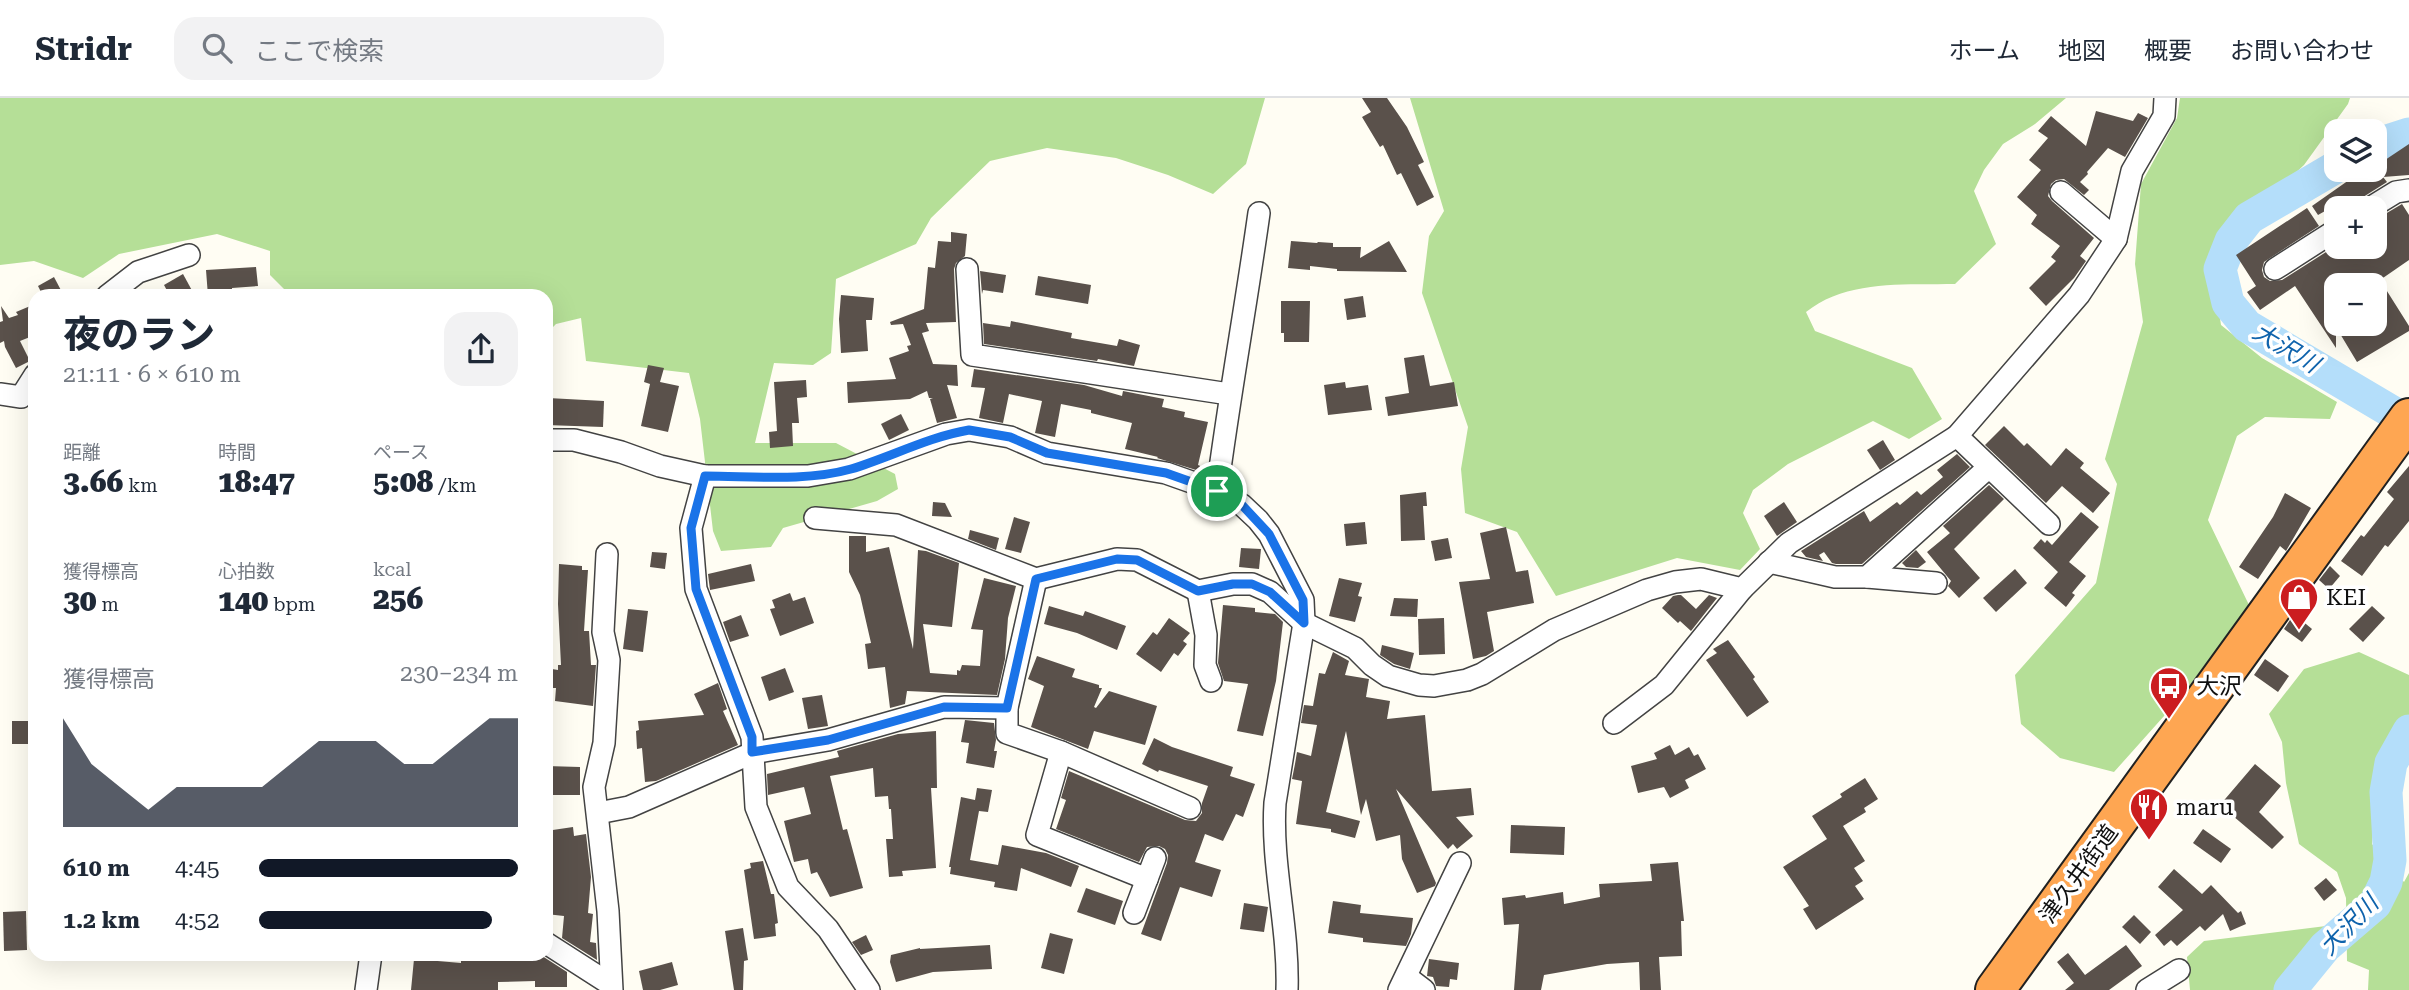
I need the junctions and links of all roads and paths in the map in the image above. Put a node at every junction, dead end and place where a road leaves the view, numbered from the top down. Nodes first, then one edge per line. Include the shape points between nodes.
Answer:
1 (2165, 98) edge
2 (2409, 190) edge
3 (2061, 192) dead end
4 (2387, 198) edge
5 (1259, 213) dead end
6 (2324, 238) edge
7 (2116, 239) junction
8 (188, 255) dead end
9 (967, 269) dead end
10 (2275, 270) dead end
11 (116, 289) edge
12 (28, 386) edge
13 (0, 394) edge
14 (1229, 394) junction
15 (2402, 428) edge
16 (1957, 436) junction
17 (553, 440) edge
18 (1989, 467) junction
19 (705, 476) junction
20 (1217, 491) junction
21 (815, 518) dead end
22 (2049, 524) dead end
23 (607, 554) dead end
24 (1769, 562) junction
25 (1867, 577) junction
26 (1036, 579) junction
27 (1936, 583) dead end
28 (1742, 589) junction
29 (1198, 591) junction
30 (1304, 623) junction
31 (1210, 681) dead end
32 (1007, 708) junction
33 (1614, 723) dead end
34 (1061, 751) junction
35 (752, 752) junction
36 (1190, 808) dead end
37 (598, 813) junction
38 (1155, 858) dead end
39 (1460, 863) dead end
40 (1147, 879) junction
41 (1134, 913) dead end
42 (553, 948) edge
43 (370, 961) edge
44 (2179, 970) dead end
45 (1403, 983) edge
46 (611, 987) edge
47 (366, 990) edge
48 (869, 990) edge
49 (1287, 990) edge
50 (1424, 990) edge
51 (1995, 990) edge
52 (2147, 990) edge

1 - 7 street via 2164,116 2132,171
2 - 4 street
3 - 7 street
5 - 14 street
6 - 10 street
7 - 16 street via 2079,295
8 - 11 street via 138,272
9 - 14 street via 972,355
12 - 13 street via 21,397
14 - 20 street
15 - 51 highway, 津久井街道
16 - 18 street
16 - 24 street via 1811,528
17 - 19 street via 574,440
18 - 22 street
18 - 25 street
19 - 20 street via 808,476 849,469 969,430 1010,437 1047,453 1166,473
19 - 35 street via 691,528 696,589 752,737
20 - 30 street via 1242,505 1269,534 1303,600
21 - 26 street via 896,525
23 - 37 street via 603,632 609,660 604,743 594,787
24 - 25 street via 1835,577
24 - 28 street
25 - 27 street
26 - 29 street via 1127,559 1145,563
26 - 32 street
28 - 30 street via 1701,579 1647,590 1555,630 1482,674 1448,685 1419,685 1388,676 1355,648
28 - 33 street via 1664,685
29 - 30 street via 1252,584 1270,592
29 - 31 street
30 - 49 street via 1273,832 1287,948
32 - 34 street via 1007,733
32 - 35 street via 944,707 828,740
34 - 36 street
34 - 40 street via 1037,835
35 - 37 street via 629,807
35 - 48 street via 756,807 788,887 828,929
37 - 46 street
38 - 40 street
39 - 45 street
40 - 41 street
42 - 46 street
43 - 47 street
44 - 52 street
45 - 50 street

